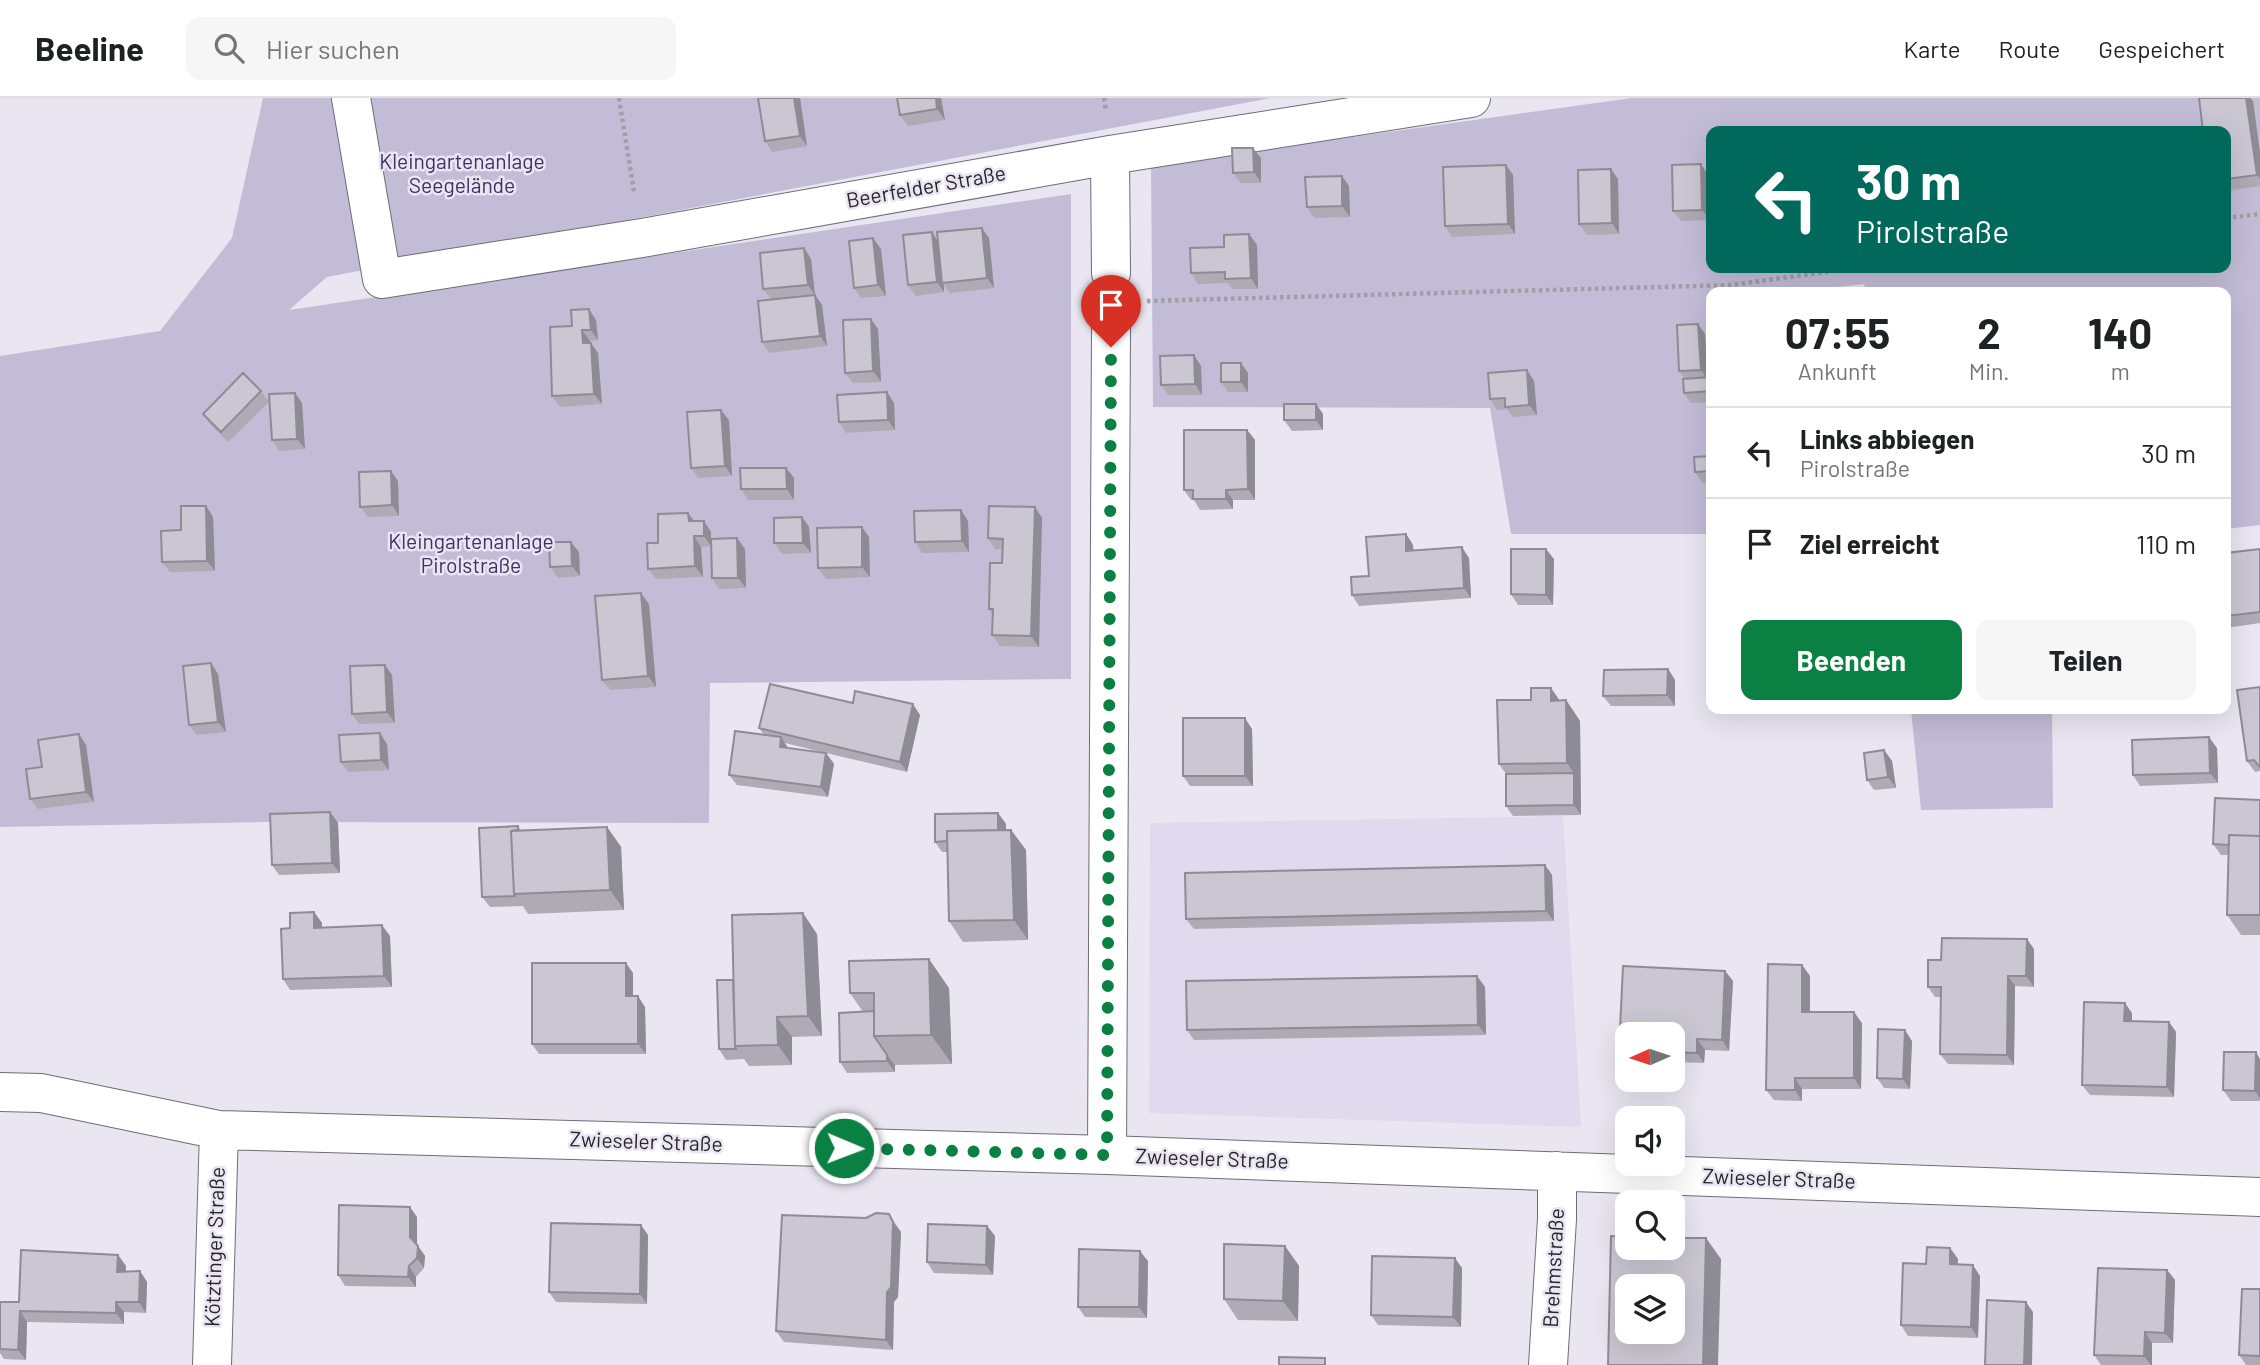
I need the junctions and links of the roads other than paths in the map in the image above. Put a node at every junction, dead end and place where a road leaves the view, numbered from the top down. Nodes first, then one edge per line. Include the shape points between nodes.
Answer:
1 (351, 98) edge
2 (1471, 98) edge
3 (1110, 155) junction
4 (1111, 273) dead end
5 (1111, 327) dead end
6 (0, 1092) edge
7 (219, 1130) junction
8 (1107, 1155) junction
9 (1558, 1171) junction
10 (2260, 1197) edge
11 (212, 1365) edge
12 (1548, 1365) edge

1 - 3 street, Beerfelder Straße via 382,279
2 - 3 street, Beerfelder Straße
3 - 4 street
5 - 8 street
6 - 7 street, Zwieseler Straße via 41,1093
7 - 8 street, Zwieseler Straße
7 - 11 street, Kötztinger Straße
8 - 9 street, Zwieseler Straße
9 - 10 street, Zwieseler Straße
9 - 12 street, Brehmstraße

